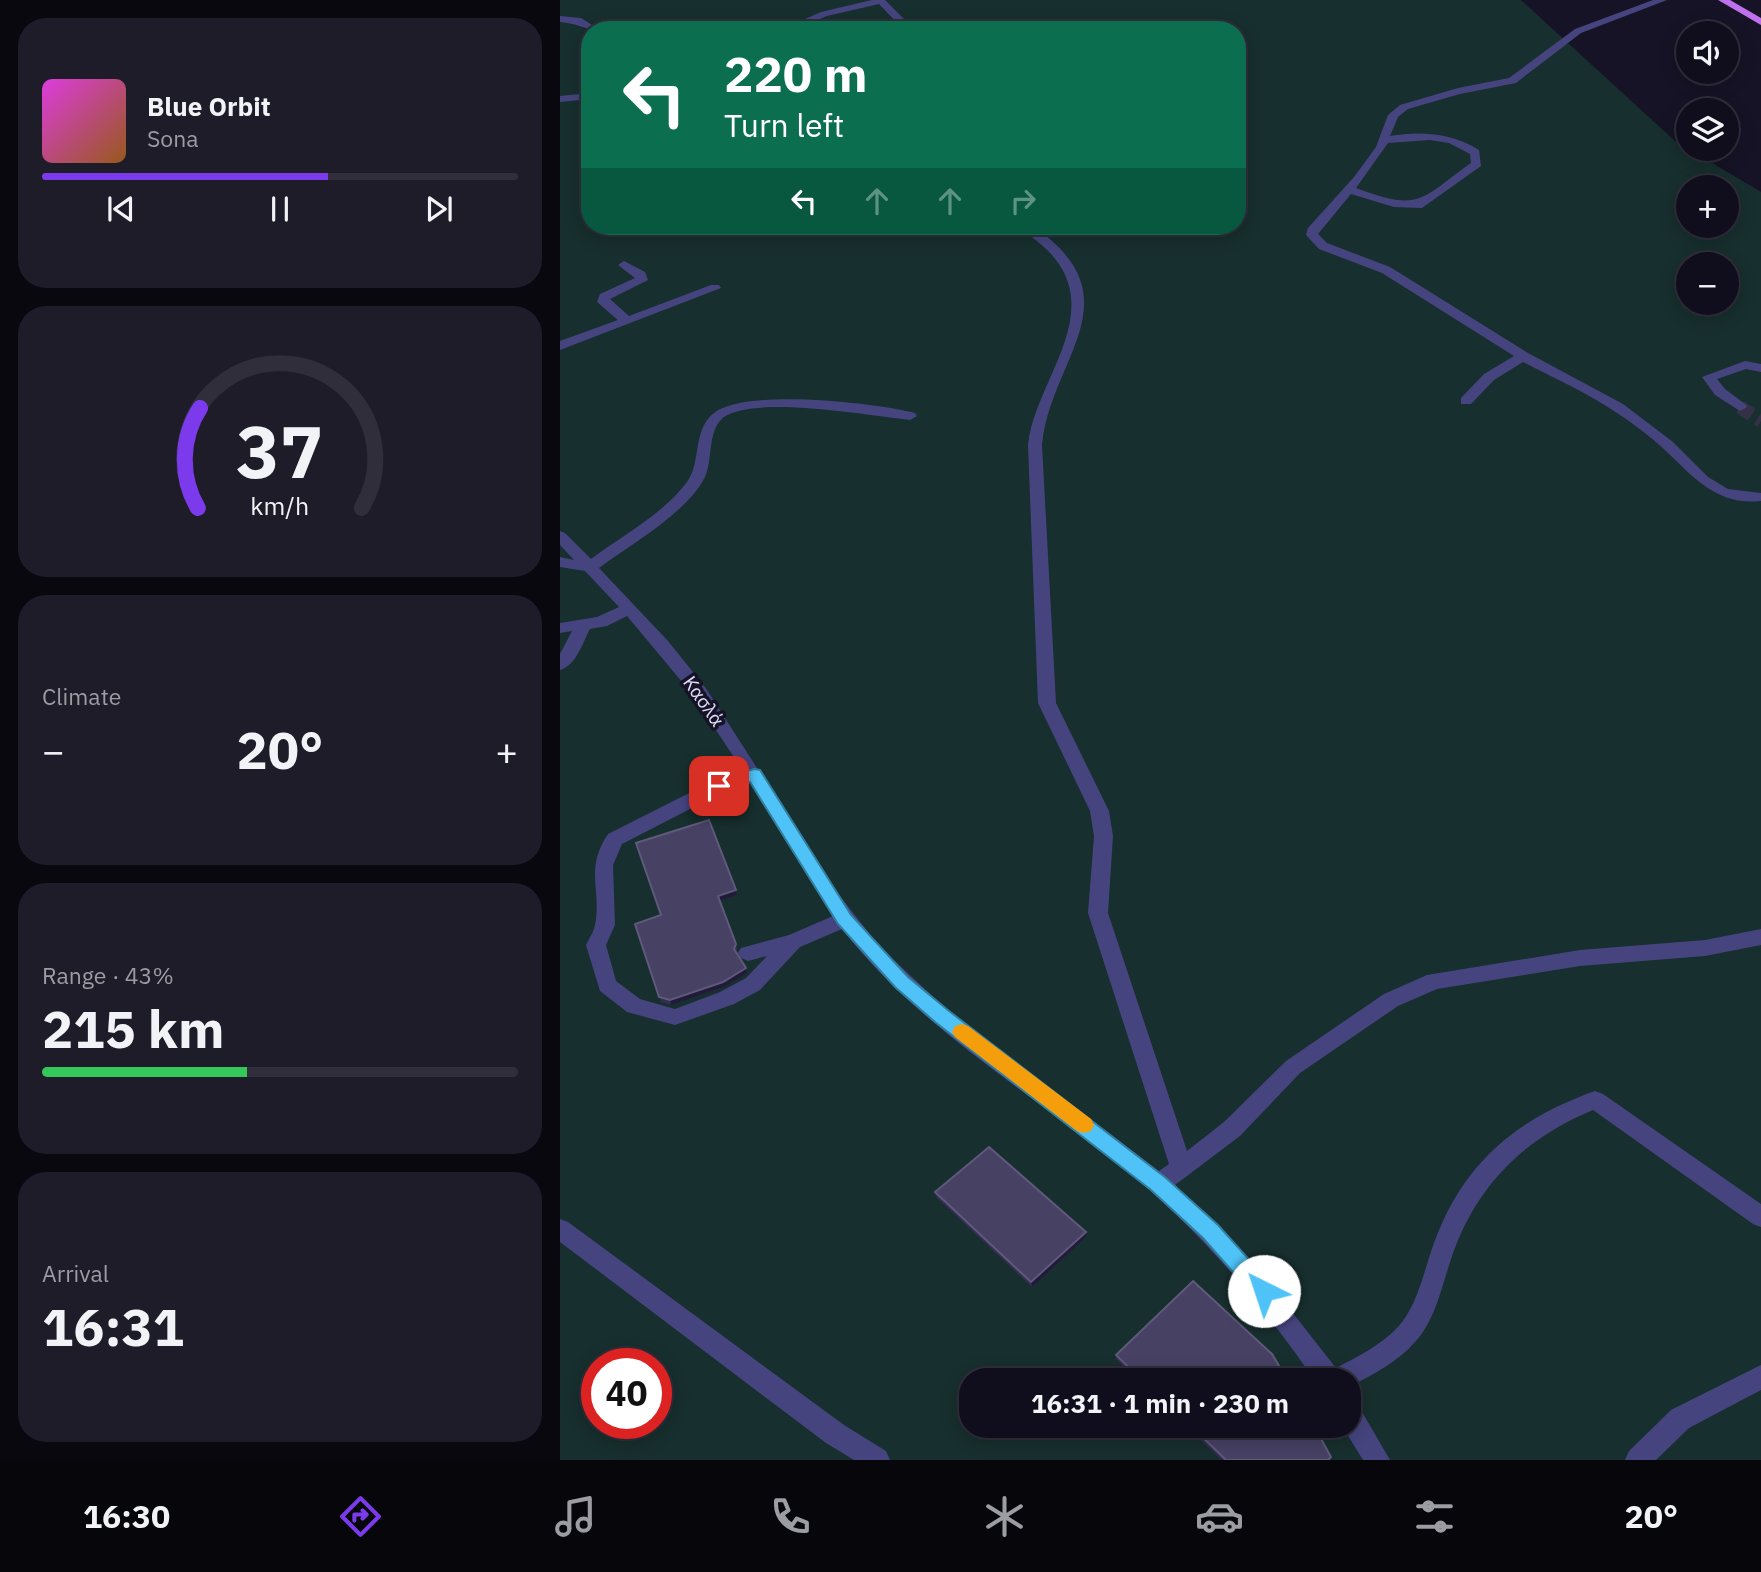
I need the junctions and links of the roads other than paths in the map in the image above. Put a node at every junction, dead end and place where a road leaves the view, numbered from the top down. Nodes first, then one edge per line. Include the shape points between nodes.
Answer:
1 (880, 0) edge
2 (1662, 0) edge
3 (1724, 0) edge
4 (560, 19) edge
5 (807, 21) edge
6 (901, 21) edge
7 (581, 22) edge
8 (1761, 22) edge
9 (581, 97) edge
10 (560, 99) edge
11 (1383, 141) junction
12 (1348, 189) junction
13 (1038, 235) edge
14 (624, 265) dead end
15 (715, 288) dead end
16 (627, 320) junction
17 (560, 346) edge
18 (1523, 356) junction
19 (1761, 368) edge
20 (1466, 401) dead end
21 (1740, 407) tunnel mouth
22 (910, 416) dead end
23 (1761, 497) edge
24 (560, 536) edge
25 (560, 562) edge
26 (590, 567) junction
27 (629, 608) junction
28 (583, 626) junction
29 (560, 628) edge
30 (560, 665) edge
31 (754, 774) junction
32 (845, 919) junction
33 (1761, 937) edge
34 (793, 942) junction
35 (748, 953) dead end
36 (1181, 1168) junction
37 (1158, 1184) junction
38 (1761, 1217) edge
39 (560, 1230) edge
40 (1321, 1368) edge
41 (1358, 1368) edge
42 (1761, 1377) edge
43 (1361, 1433) edge
44 (877, 1460) edge
45 (1377, 1460) edge
46 (1638, 1460) edge

1 - 5 street
1 - 6 street
2 - 11 street via 1578,31 1513,81 1404,107 1391,120
3 - 8 main road
4 - 7 street
9 - 10 street
11 - 12 street
11 - 12 street via 1418,135 1446,139 1475,152 1477,164 1423,204 1404,206
12 - 18 street via 1312,231 1317,242 1386,270
13 - 36 street via 1055,247 1074,280 1079,304 1063,360 1036,423 1046,703 1101,817 1098,913
14 - 16 street via 642,280 603,302
15 - 16 street
16 - 17 street
18 - 20 street via 1489,377
18 - 23 street via 1634,417 1703,480 1724,493
19 - 21 street via 1745,365 1709,377
22 - 26 street via 767,403 721,413 708,429 696,480 681,498
24 - 26 street, Κασλά
25 - 26 street
26 - 27 street, Κασλά
27 - 28 street
27 - 31 street, Κασλά via 690,679
28 - 29 street
28 - 30 street
31 - 32 street, Κασλά
31 - 34 street via 719,786 615,839 604,865 605,925 596,945 607,985 634,1006 675,1017 753,984
32 - 34 street
32 - 37 street, Κασλά via 902,982 942,1017
33 - 36 street via 1434,981 1391,1000 1293,1067 1232,1129
34 - 35 street
36 - 37 street
37 - 40 street, Κασλά via 1250,1274
38 - 41 street via 1595,1100 1556,1114 1505,1149 1483,1174 1450,1231 1411,1329
39 - 44 street via 824,1426
42 - 46 street via 1680,1419
43 - 45 street

